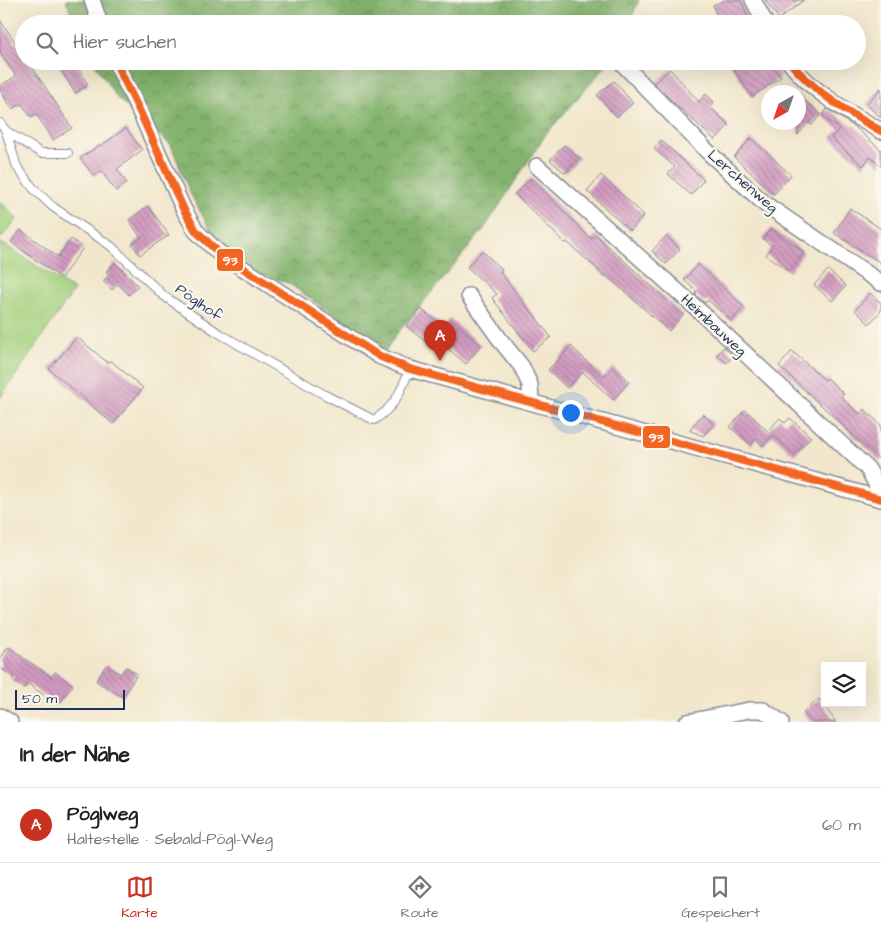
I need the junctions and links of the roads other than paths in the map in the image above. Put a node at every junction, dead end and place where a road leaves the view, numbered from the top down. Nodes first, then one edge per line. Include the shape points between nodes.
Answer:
1 (92, 0) edge
2 (753, 0) edge
3 (97, 15) edge
4 (761, 15) edge
5 (119, 70) edge
6 (629, 70) edge
7 (795, 70) edge
8 (0, 123) edge
9 (6, 131) junction
10 (881, 131) edge
11 (68, 153) dead end
12 (537, 166) dead end
13 (881, 283) edge
14 (469, 296) dead end
15 (410, 369) junction
16 (531, 402) junction
17 (881, 493) edge
18 (881, 499) edge
19 (0, 716) edge
20 (10, 722) edge
21 (687, 722) edge
22 (781, 722) edge

1 - 3 street
2 - 4 street
5 - 15 street via 196,231 218,252 378,356
6 - 13 street, Lerchenweg via 707,151 765,204
7 - 10 street via 851,114
8 - 9 lane, Pöglhof
9 - 11 lane via 41,153
9 - 15 lane, Pöglhof via 17,167 33,188 53,207 111,246 164,296 217,332 374,420 396,401
12 - 17 street, Heimbauweg via 868,469
14 - 16 street via 522,367 530,385
15 - 16 street
16 - 18 street
19 - 20 street
21 - 22 street via 763,710

